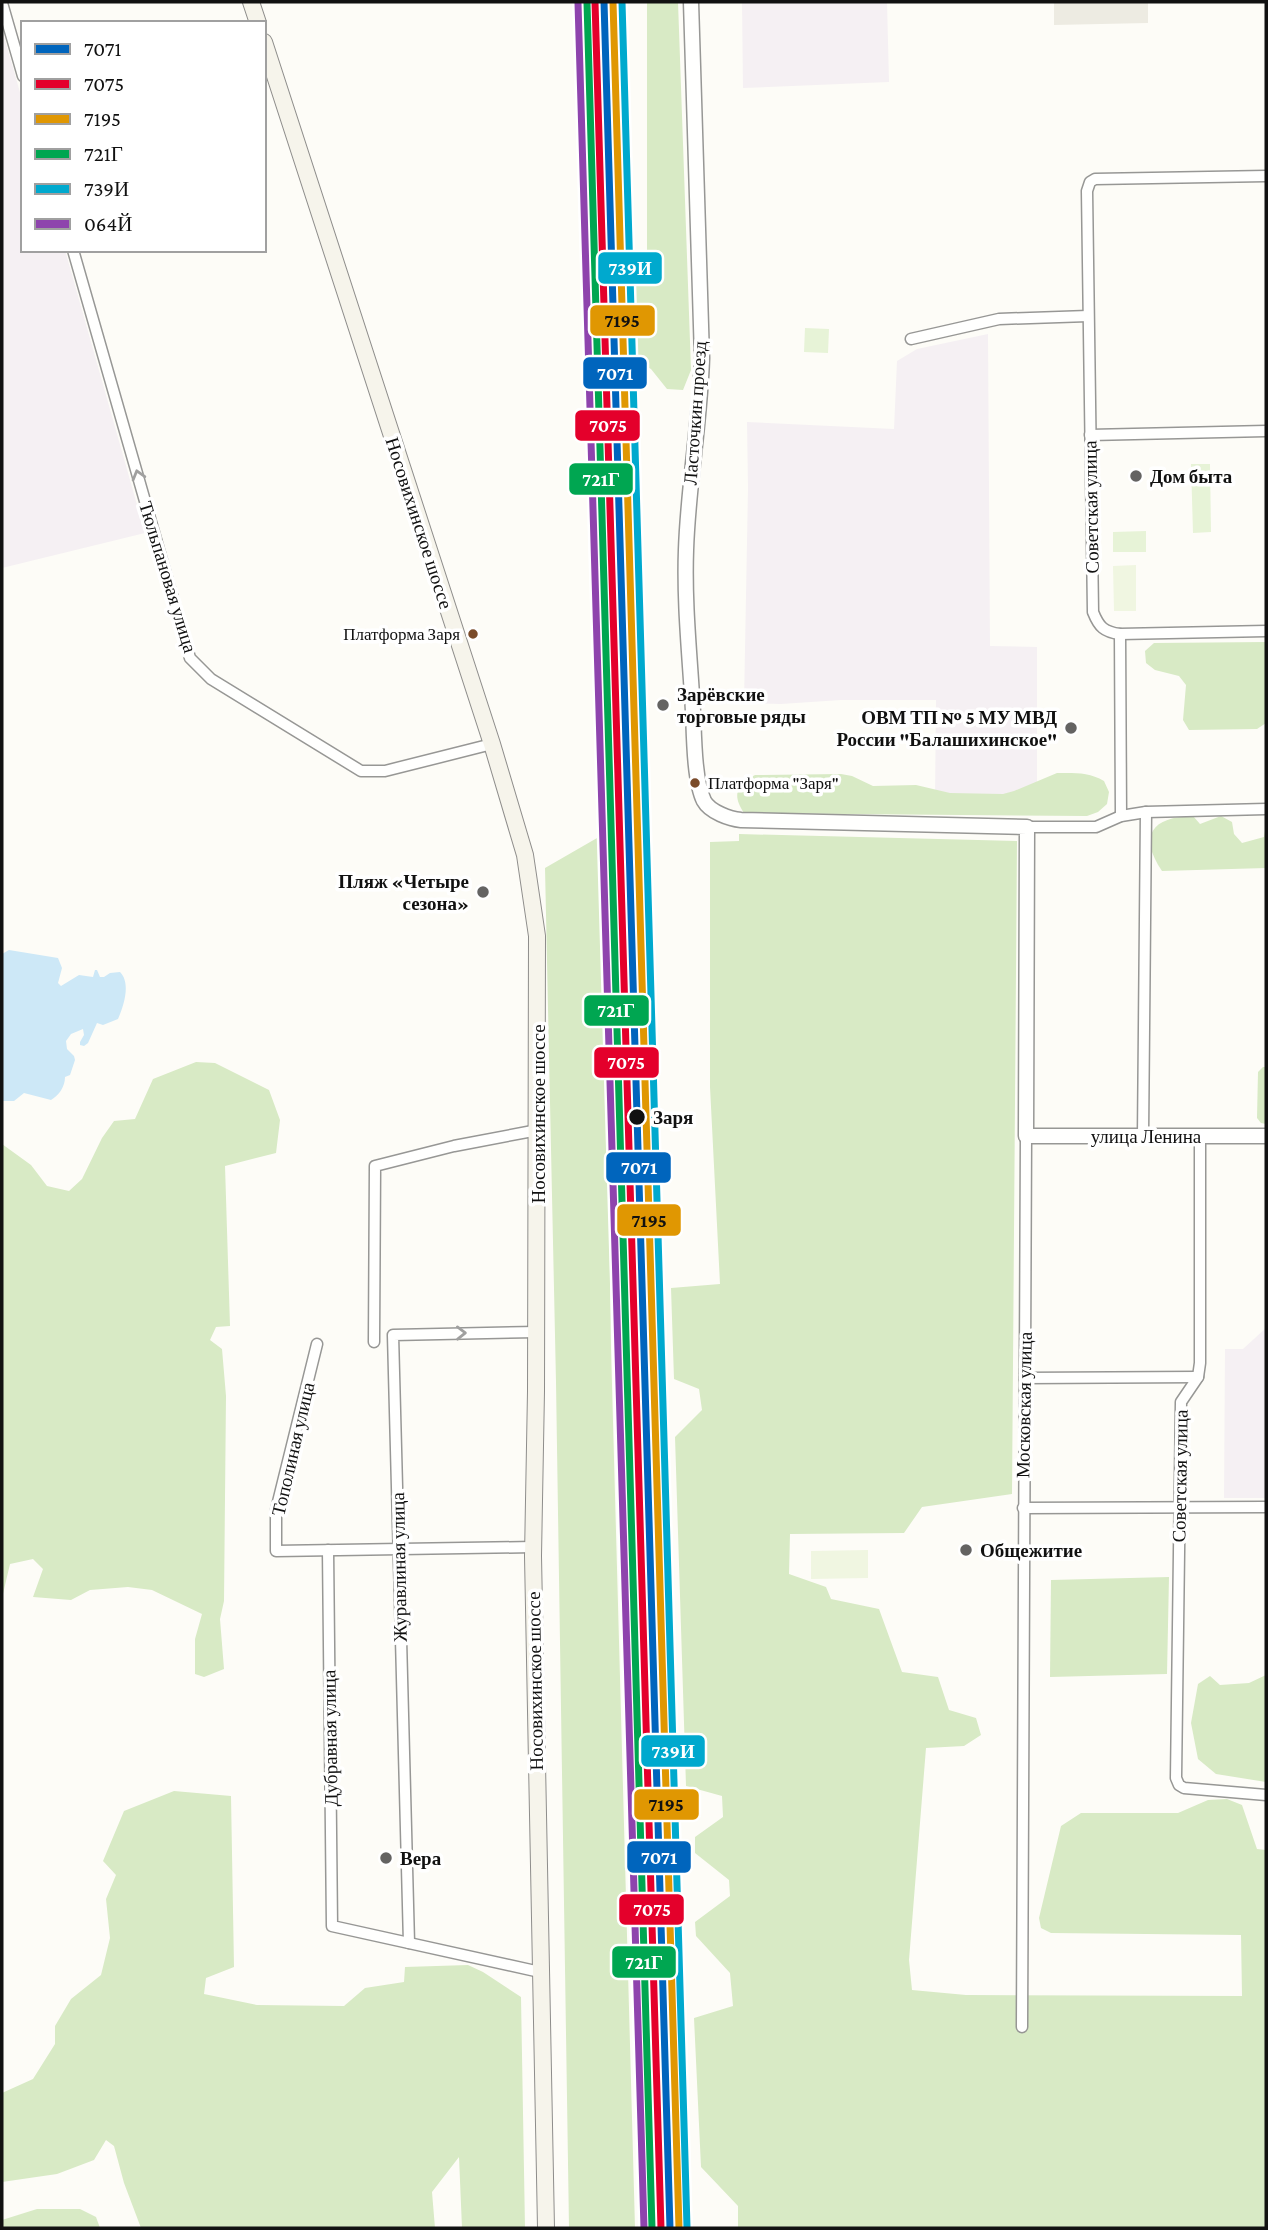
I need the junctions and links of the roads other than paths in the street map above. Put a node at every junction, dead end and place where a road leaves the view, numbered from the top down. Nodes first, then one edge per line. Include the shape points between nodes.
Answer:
1 (251, 2) edge
2 (691, 2) edge
3 (2, 3) edge
4 (257, 21) edge
5 (266, 48) edge
6 (21, 69) edge
7 (1266, 176) edge
8 (74, 252) edge
9 (1088, 316) junction
10 (911, 339) dead end
11 (1266, 431) edge
12 (1090, 435) junction
13 (1266, 631) edge
14 (1120, 634) junction
15 (492, 744) junction
16 (1266, 809) edge
17 (1146, 811) junction
18 (1121, 816) junction
19 (1027, 827) junction
20 (538, 1130) junction
21 (1026, 1136) junction
22 (1143, 1136) junction
23 (1266, 1136) edge
24 (1200, 1137) junction
25 (537, 1332) junction
26 (374, 1342) dead end
27 (317, 1344) dead end
28 (1198, 1377) junction
29 (1025, 1378) junction
30 (1180, 1507) junction
31 (1266, 1507) edge
32 (1023, 1508) junction
33 (533, 1547) junction
34 (398, 1549) junction
35 (328, 1550) junction
36 (1266, 1795) edge
37 (408, 1943) junction
38 (540, 1972) junction
39 (1022, 2027) dead end
40 (546, 2228) edge

1 - 4 main road
2 - 19 street, Ласточкин проезд via 702,358 687,527 686,594 699,783 704,800 741,820
3 - 6 street
5 - 15 main road, Носовихинское шоссе
7 - 9 street, Советская улица via 1090,182
15 -> 8 street, Тюльпановая улица via 386,771 361,771 211,679 190,658
9 - 10 street via 999,319
9 - 12 street, Советская улица
11 - 12 street
12 - 14 street, Советская улица via 1093,612 1098,626
13 - 14 street
14 - 18 street
15 - 20 main road, Носовихинское шоссе via 525,855 536,921
16 - 17 street
17 - 18 street
17 - 22 street
18 - 19 street via 1096,827
19 - 21 street, Московская улица
20 - 25 main road, Носовихинское шоссе
20 - 26 street via 375,1166
21 - 22 street, улица Ленина
21 - 29 street, Московская улица
22 - 24 street, улица Ленина
23 - 24 street, улица Ленина
24 - 28 street, Советская улица
25 - 33 main road, Носовихинское шоссе
34 -> 25 street, Журавлиная улица via 393,1335
27 - 35 street, Тополиная улица via 276,1510 276,1550
28 - 29 street
28 - 30 street, Советская улица via 1181,1402
29 - 32 street, Московская улица
30 - 31 street
30 - 32 street
30 - 36 street, Советская улица via 1176,1778 1185,1788
32 - 39 street, Московская улица
33 - 34 street, Тополиная улица
33 - 38 main road, Носовихинское шоссе
34 - 35 street, Тополиная улица
34 - 37 street, Журавлиная улица
35 - 37 street, Дубравная улица via 332,1926
37 - 38 street
38 - 40 main road, Носовихинское шоссе

